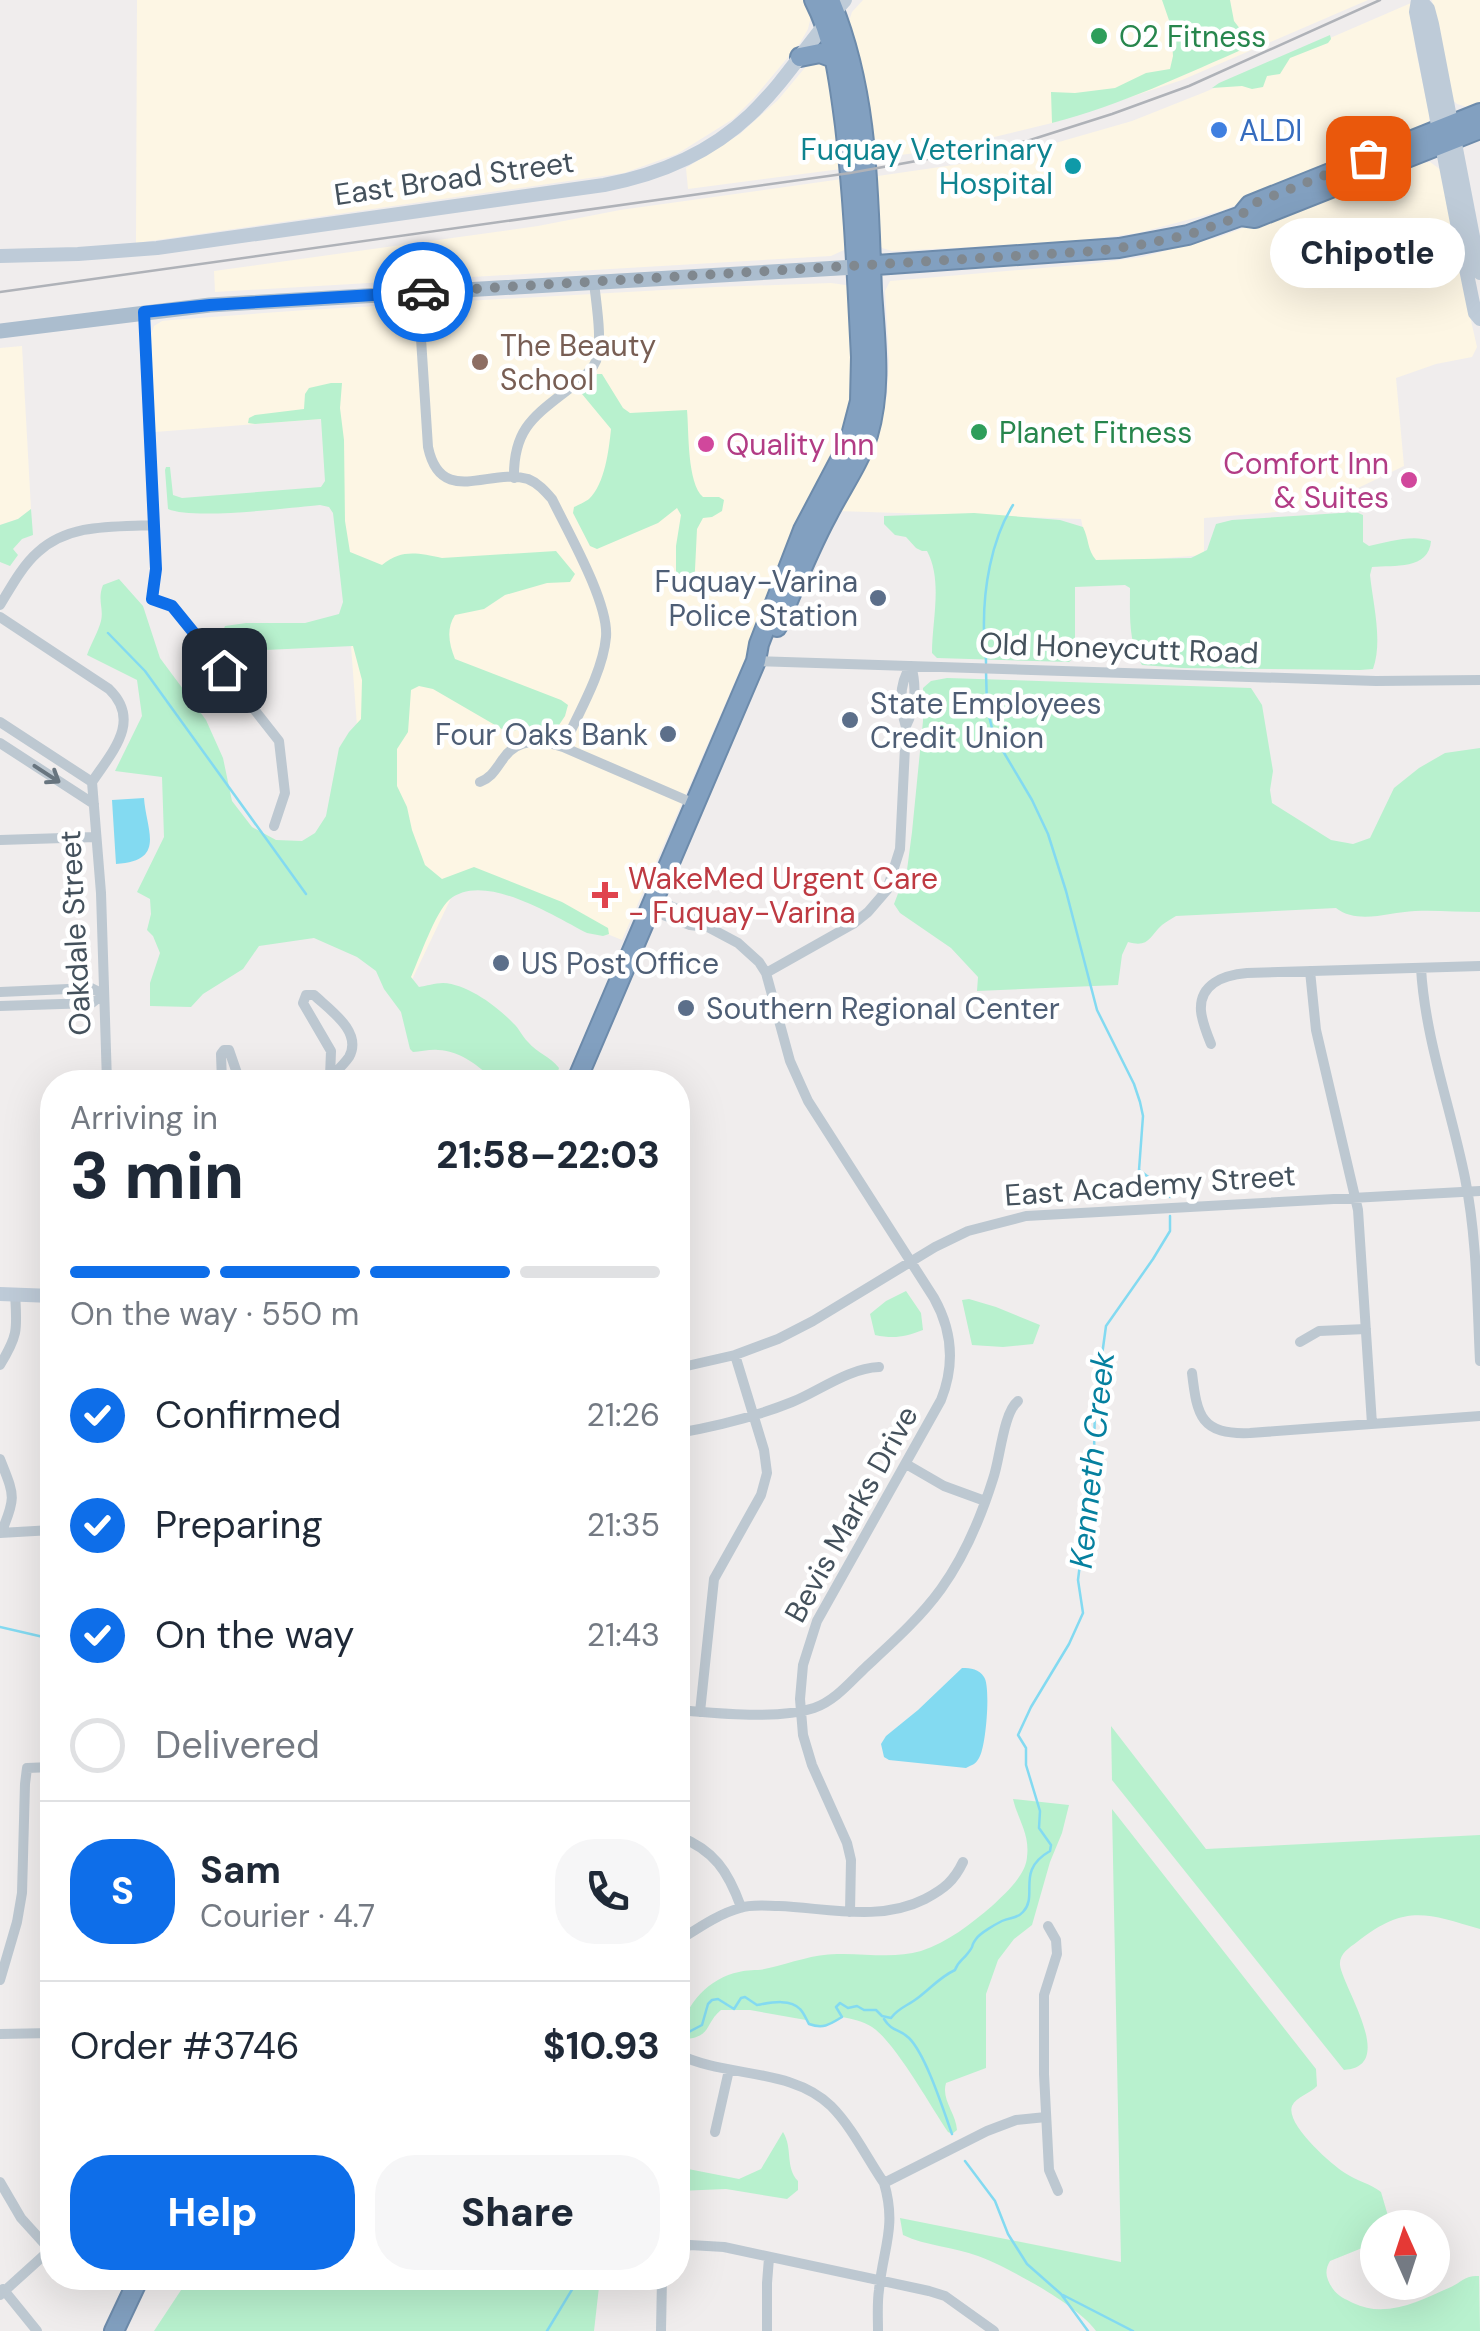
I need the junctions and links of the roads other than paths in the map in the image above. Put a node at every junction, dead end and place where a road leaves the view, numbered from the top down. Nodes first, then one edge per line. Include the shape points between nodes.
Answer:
1 (814, 0) edge
2 (1419, 0) edge
3 (834, 9) edge
4 (800, 57) junction
5 (836, 59) junction
6 (1480, 113) edge
7 (1480, 130) edge
8 (1447, 134) junction
9 (1478, 244) edge
10 (0, 256) edge
11 (864, 266) junction
12 (1480, 273) edge
13 (594, 282) junction
14 (418, 292) junction
15 (144, 312) junction
16 (1480, 319) edge
17 (0, 331) edge
18 (849, 443) junction
19 (514, 478) junction
20 (848, 478) junction
21 (154, 525) junction
22 (0, 605) edge
23 (0, 617) edge
24 (756, 660) junction
25 (911, 666) junction
26 (1480, 680) edge
27 (0, 722) edge
28 (0, 744) edge
29 (564, 747) junction
30 (92, 782) junction
31 (480, 782) dead end
32 (94, 804) junction
33 (695, 804) junction
34 (274, 826) dead end
35 (96, 837) junction
36 (0, 840) edge
37 (653, 904) junction
38 (1480, 966) edge
39 (1421, 968) junction
40 (1310, 972) junction
41 (766, 973) junction
42 (0, 992) edge
43 (103, 994) junction
44 (0, 1006) edge
45 (342, 1023) junction
46 (324, 1035) junction
47 (1210, 1044) dead end
48 (106, 1070) edge
49 (221, 1070) edge
50 (236, 1070) edge
51 (329, 1070) edge
52 (338, 1070) edge
53 (581, 1070) edge
54 (1474, 1192) edge
55 (1356, 1199) junction
56 (912, 1262) junction
57 (7, 1294) edge
58 (40, 1295) edge
59 (1366, 1329) junction
60 (1300, 1342) dead end
61 (735, 1355) junction
62 (1480, 1361) edge
63 (0, 1365) edge
64 (690, 1365) edge
65 (879, 1367) dead end
66 (1192, 1372) dead end
67 (1018, 1402) dead end
68 (753, 1416) junction
69 (1480, 1416) edge
70 (1372, 1424) junction
71 (690, 1429) edge
72 (0, 1459) edge
73 (906, 1464) junction
74 (985, 1501) junction
75 (40, 1531) edge
76 (1, 1533) edge
77 (690, 1711) edge
78 (800, 1711) junction
79 (700, 1712) junction
80 (40, 1768) edge
81 (690, 1843) edge
82 (963, 1862) dead end
83 (741, 1907) junction
84 (850, 1912) junction
85 (1048, 1926) dead end
86 (690, 1934) edge
87 (0, 1980) edge
88 (40, 2033) edge
89 (0, 2034) edge
90 (690, 2060) edge
91 (729, 2070) junction
92 (1046, 2117) junction
93 (715, 2132) dead end
94 (0, 2182) edge
95 (884, 2183) junction
96 (1058, 2191) dead end
97 (40, 2238) edge
98 (690, 2245) edge
99 (40, 2258) edge
100 (769, 2258) junction
101 (880, 2281) junction
102 (133, 2290) edge
103 (662, 2290) edge
104 (1, 2291) edge
105 (37, 2331) edge
106 (114, 2331) edge
107 (661, 2331) edge
108 (767, 2331) edge
109 (878, 2331) edge
110 (994, 2331) edge

1 - 3 highway
2 - 8 main road via 1428,9
3 - 4 main road, East Broad Street
3 - 5 highway
3 - 11 highway via 858,93 866,170
4 - 5 highway via 820,53
4 - 10 main road, East Broad Street via 735,128 670,167 628,181 158,248
5 - 11 highway
6 - 8 highway
7 - 8 highway
8 - 9 main road
8 - 11 highway via 1250,205 1241,216 1188,235 1119,248
8 - 16 main road
9 - 12 main road
11 - 13 main road
11 - 18 highway via 862,383
11 - 20 highway via 875,404
13 - 14 main road
13 - 19 street via 595,363 522,433
14 - 15 main road
14 - 19 street via 432,464 457,482
15 - 17 main road
15 - 21 street
18 - 20 highway via 854,453
18 - 24 highway via 803,530
19 - 29 street via 531,480 552,500 604,617 600,662
20 - 24 highway via 768,648
21 - 22 street via 83,529 57,539 27,564
21 - 34 street via 152,599 172,606 279,740 285,793
23 - 30 street via 110,689 121,703 123,731
24 - 25 street, Old Honeycutt Road
24 - 33 highway
25 - 26 street, Old Honeycutt Road
25 - 41 street via 900,849 887,890 853,924
27 - 30 street
28 -> 32 street
29 - 31 street via 524,742
29 - 33 street
30 - 32 street, Oakdale Street
32 - 35 street, Oakdale Street
33 - 37 highway
35 - 36 street
35 - 43 street, Oakdale Street
37 - 41 street via 738,943
37 - 53 highway
38 - 39 street
39 - 40 street
39 - 54 street
40 - 47 street via 1233,974 1216,981 1201,1008
40 - 55 street via 1316,1030
41 - 56 street, Bevis Marks Drive via 796,1078
42 - 43 street via 92,988
43 - 44 street via 92,1003
43 - 48 street, Oakdale Street
45 - 46 street
45 - 46 street via 306,996 303,1003
45 - 52 street via 353,1047
46 - 51 street via 332,1051
49 - 50 street via 224,1050
54 - 55 street, East Academy Street
54 - 62 street
55 - 56 street, East Academy Street via 1026,1216 968,1231
55 - 59 street
56 - 61 street, East Academy Street via 814,1322
56 - 73 street, Bevis Marks Drive via 942,1315 950,1363 941,1400
57 - 58 main road
57 - 63 street via 17,1327
59 - 60 street via 1319,1331
59 - 70 street
61 - 64 street, East Academy Street
61 - 68 street
65 - 68 street
66 - 70 street via 1199,1413 1224,1433
67 - 74 street via 1008,1413
68 - 71 street
68 - 79 street via 766,1480 714,1580
69 - 70 street
72 - 76 street via 13,1490
73 - 74 street
73 - 78 street, Bevis Marks Drive via 812,1632
74 - 78 street via 952,1572 926,1608 842,1690
75 - 76 street
77 - 79 street
78 - 79 street
78 - 84 street, Bevis Marks Drive via 809,1756 851,1860
80 - 87 street via 28,1768 22,1894
81 - 83 street via 730,1878
82 - 84 street via 946,1888 915,1904
83 - 84 street
83 - 86 street
85 - 92 street via 1056,1954 1044,1995
88 - 89 street
90 - 91 street
91 - 93 street
91 - 95 street via 814,2092 832,2107
92 - 95 street via 987,2131
92 - 96 street via 1049,2170
94 - 97 street
95 - 101 street via 890,2224
98 - 100 street
99 - 104 street
100 - 101 street
100 - 108 street
101 - 109 street
101 - 110 street via 945,2296
102 - 106 highway
103 - 107 street
104 - 105 street

